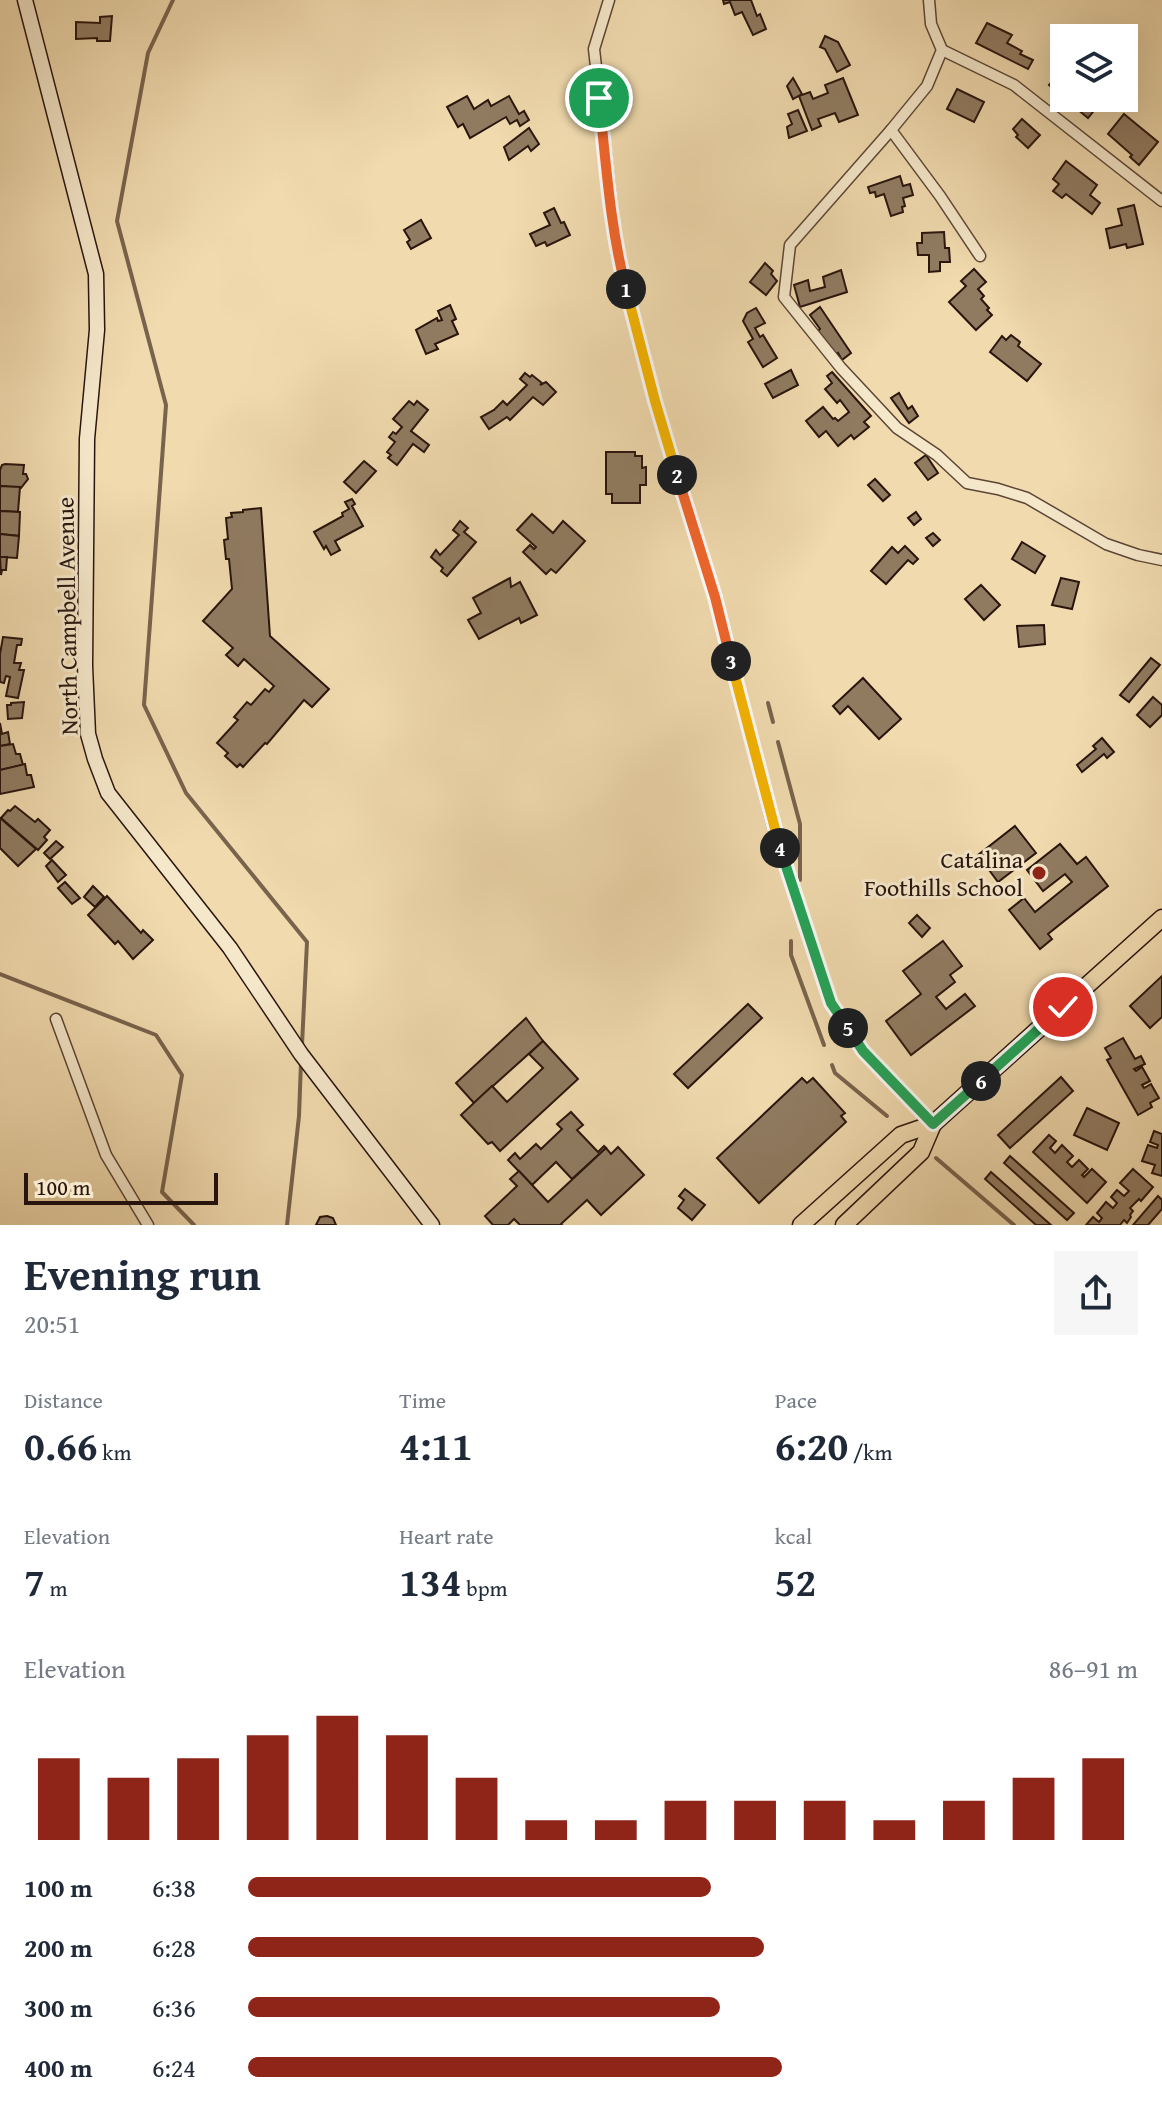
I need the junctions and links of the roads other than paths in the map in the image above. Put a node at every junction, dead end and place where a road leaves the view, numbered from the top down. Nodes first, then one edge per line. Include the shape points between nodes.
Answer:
1 (25, 0) edge
2 (609, 0) edge
3 (929, 0) edge
4 (942, 50) junction
5 (891, 130) junction
6 (1162, 201) edge
7 (980, 256) dead end
8 (1162, 560) edge
9 (1162, 918) edge
10 (56, 1019) dead end
11 (933, 1124) junction
12 (148, 1225) edge
13 (432, 1225) edge
14 (801, 1225) edge
15 (844, 1225) edge

1 - 13 main road, North Campbell Avenue via 96,274 97,330 87,439 88,734 108,793 230,948 305,1059
2 - 11 street via 594,49 617,254 715,597 773,827 831,1003 863,1051
3 - 4 street via 931,24
4 - 5 street via 927,86
4 - 6 street via 1014,85
5 - 7 street
5 - 8 street via 790,245 784,297 897,428 967,483 1027,498 1106,544
9 - 11 main road
10 - 12 street via 106,1155
11 - 14 main road via 901,1135
11 - 15 main road via 921,1152

